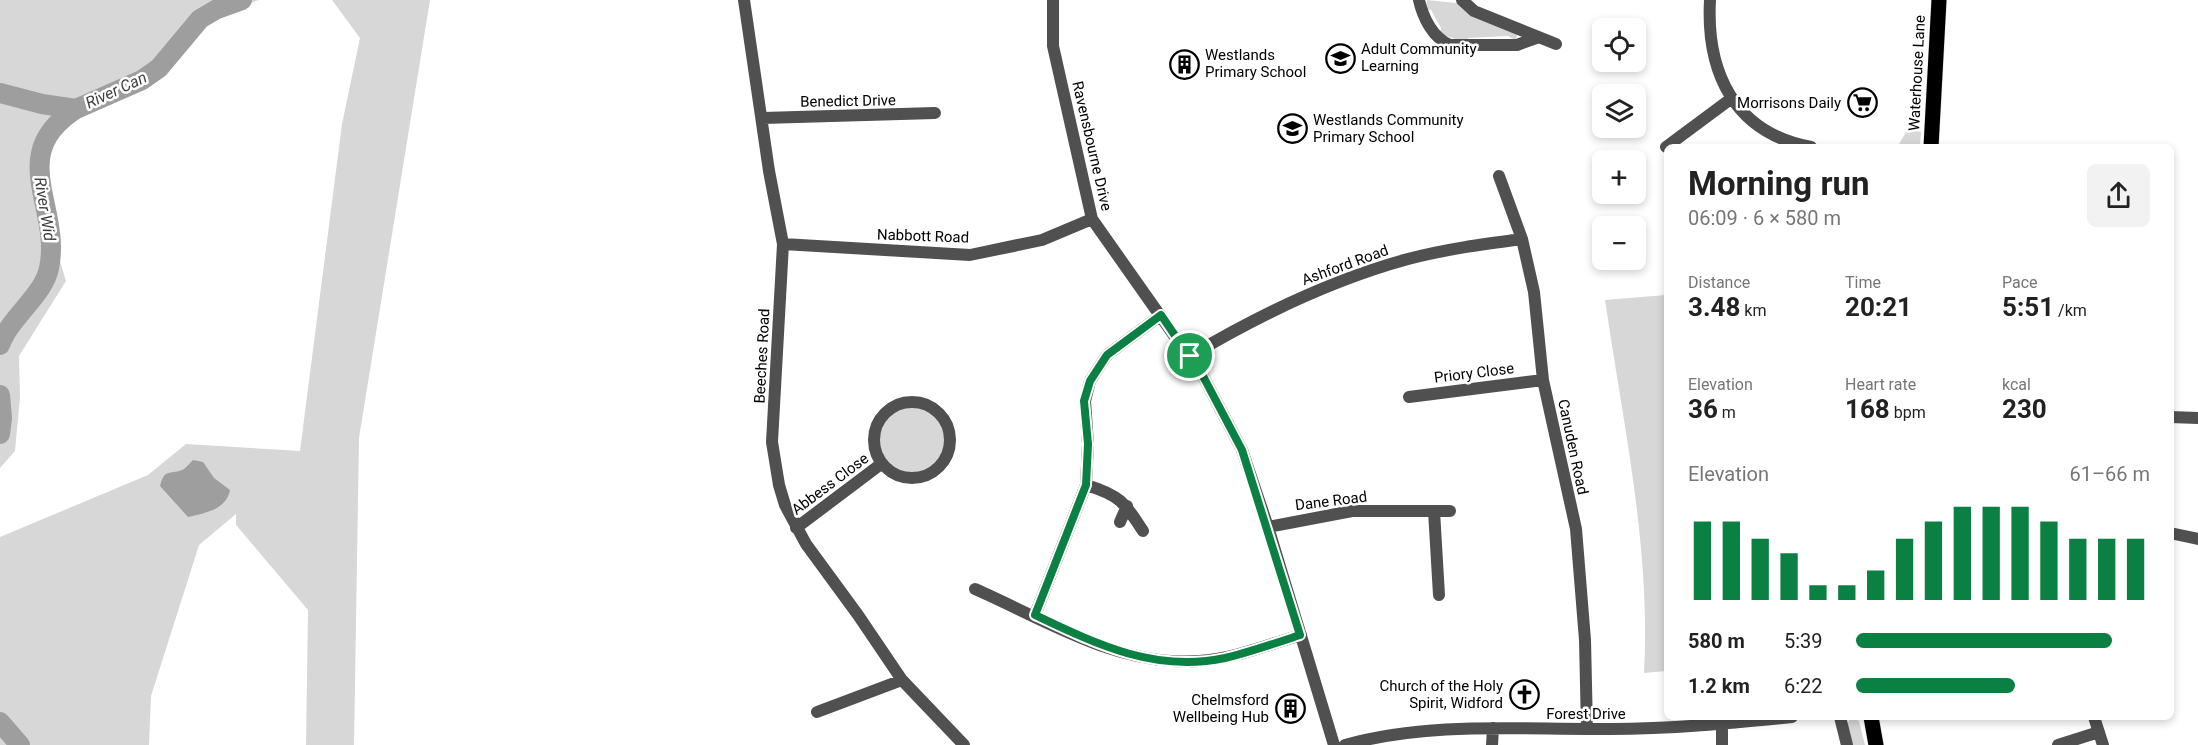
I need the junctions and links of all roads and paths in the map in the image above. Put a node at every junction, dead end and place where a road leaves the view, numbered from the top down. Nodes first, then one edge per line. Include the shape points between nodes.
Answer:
1 (744, 0) edge
2 (1053, 0) edge
3 (1419, 0) edge
4 (1462, 0) edge
5 (1710, 0) edge
6 (1939, 0) edge
7 (1536, 38) junction
8 (1556, 44) dead end
9 (1732, 98) junction
10 (935, 113) dead end
11 (763, 118) junction
12 (1670, 144) edge
13 (1800, 144) edge
14 (1931, 144) edge
15 (1499, 176) dead end
16 (1092, 219) junction
17 (1522, 239) junction
18 (783, 244) junction
19 (1161, 315) junction
20 (1190, 356) junction
21 (1543, 380) junction
22 (1409, 397) dead end
23 (2174, 417) edge
24 (2198, 418) edge
25 (881, 464) junction
26 (1086, 485) junction
27 (1127, 506) junction
28 (1434, 511) junction
29 (1450, 511) dead end
30 (1120, 522) dead end
31 (1268, 527) junction
32 (796, 528) junction
33 (1143, 531) dead end
34 (2174, 534) edge
35 (2198, 539) edge
36 (975, 589) dead end
37 (1439, 595) dead end
38 (1035, 615) junction
39 (1300, 635) junction
40 (902, 680) junction
41 (817, 712) dead end
42 (1762, 720) edge
43 (1841, 720) edge
44 (1872, 720) edge
45 (2095, 720) edge
46 (1722, 724) junction
47 (1493, 728) junction
48 (1587, 729) junction
49 (2099, 732) junction
50 (964, 745) edge
51 (1334, 745) edge
52 (1345, 745) edge
53 (1492, 745) edge
54 (1722, 745) edge
55 (1847, 745) edge
56 (1876, 745) edge
57 (2058, 745) edge
58 (2103, 745) edge

1 - 11 street, Beeches Road
2 - 16 street, Ravensbourne Drive via 1053,46
3 - 7 street via 1433,33 1450,45 1517,45
4 - 7 street via 1474,11
5 - 9 street via 1711,51
6 - 14 main road, Waterhouse Lane
7 - 8 street
9 - 12 street
9 - 13 street via 1776,137
10 - 11 street, Benedict Drive
11 - 18 street, Beeches Road
15 - 17 street, Canuden Road
16 - 18 street, Nabbott Road via 1042,240 970,255
16 - 19 street, Ravensbourne Drive
17 - 20 street, Ashford Road via 1434,252 1360,274 1275,309
17 - 21 street, Canuden Road via 1534,292
18 - 32 street, Beeches Road via 772,442 779,485
19 - 20 street, Ravensbourne Drive
19 - 26 street via 1107,355 1090,381 1084,401
20 - 31 street, Ravensbourne Drive via 1242,450
21 - 22 street, Priory Close
21 - 48 street, Canuden Road via 1576,529
23 - 24 street
25 - 25 street, Abbess Close via 902,477 920,477 937,469 948,454 951,436 940,413 917,401 892,407 876,427 875,452
25 - 32 street, Abbess Close
26 - 27 street via 1109,492
26 - 38 street
27 - 30 street
27 - 33 street
28 - 29 street, Dane Road
28 - 31 street, Dane Road via 1352,511
28 - 37 street
31 - 39 street, Ravensbourne Drive
32 - 40 street, Beeches Road
34 - 35 street
36 - 38 street
38 - 39 street via 1111,650 1155,661 1225,658
39 - 51 street, Ravensbourne Drive
40 - 41 street
40 - 50 street
42 - 46 street, Forest Drive
43 - 55 street
44 - 56 main road
45 - 49 street
46 - 48 street, Forest Drive
46 - 54 street
47 - 48 street, Forest Drive
47 - 52 street, Forest Drive via 1424,730
47 - 53 street
49 - 57 street
49 - 58 street

